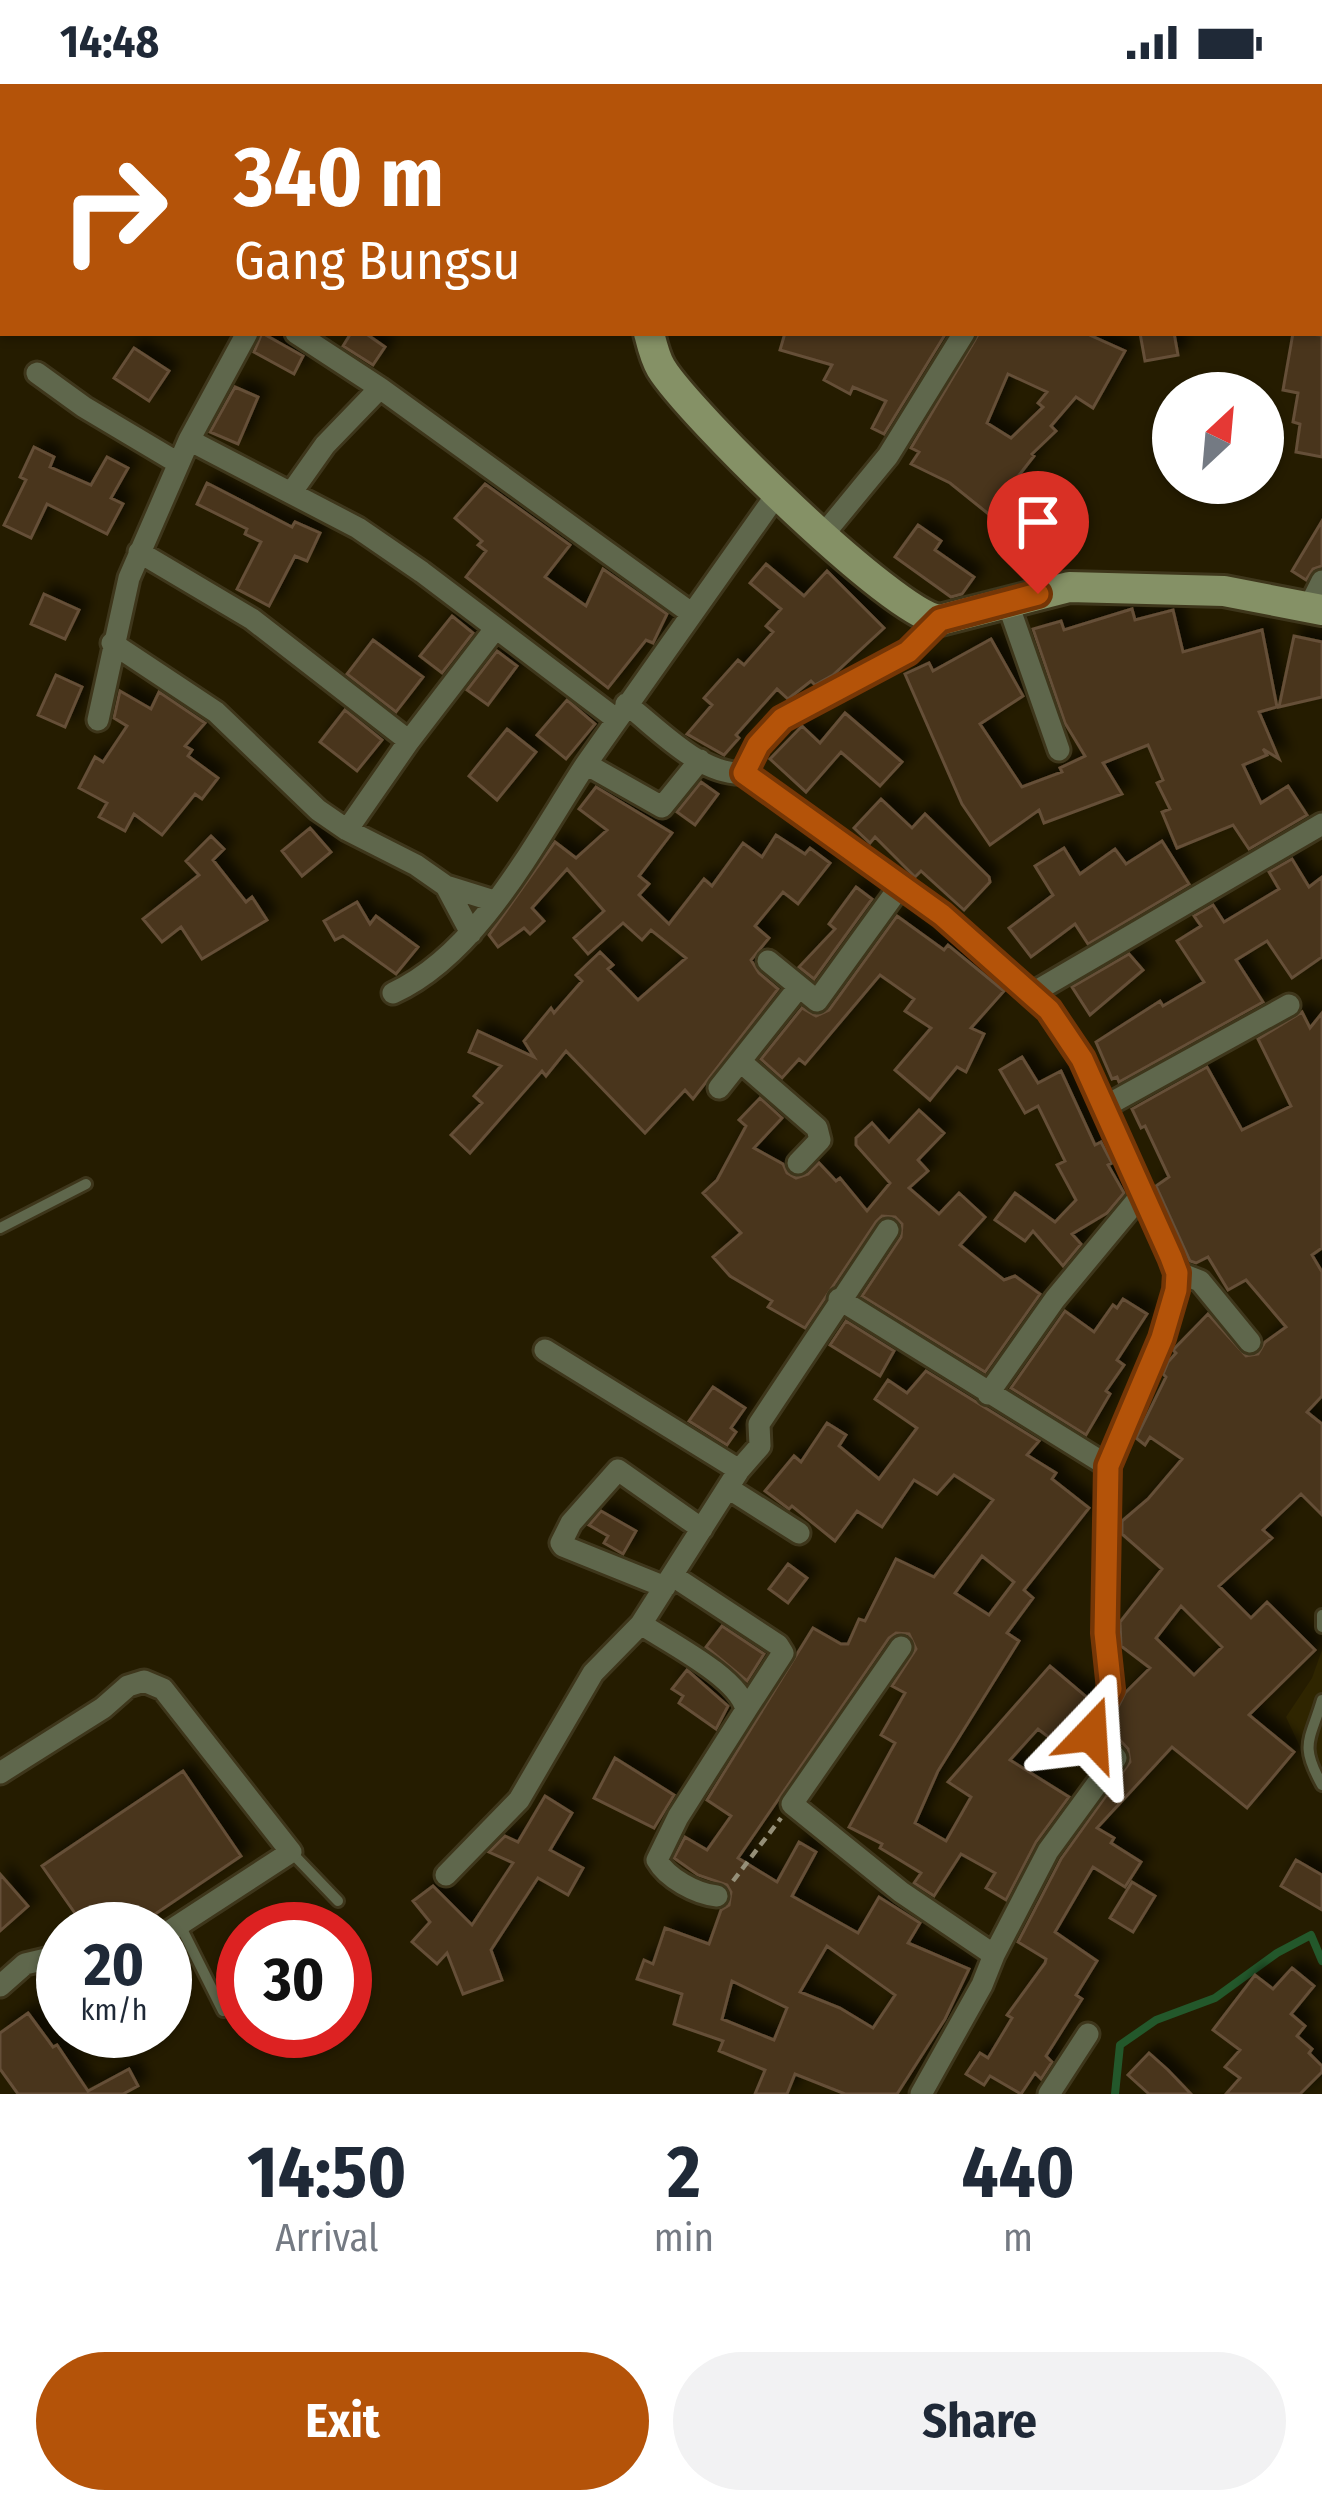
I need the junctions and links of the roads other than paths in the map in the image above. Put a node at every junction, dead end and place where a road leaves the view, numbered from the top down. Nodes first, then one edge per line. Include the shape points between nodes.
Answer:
1 (245, 336) edge
2 (301, 336) edge
3 (644, 336) edge
4 (962, 336) edge
5 (37, 373) dead end
6 (380, 388) junction
7 (189, 440) junction
8 (178, 464) junction
9 (291, 494) junction
10 (777, 494) junction
11 (823, 535) junction
12 (140, 552) junction
13 (1318, 599) edge
14 (1006, 601) junction
15 (691, 613) junction
16 (940, 620) junction
17 (495, 628) junction
18 (112, 643) junction
19 (621, 712) junction
20 (98, 720) dead end
21 (409, 741) junction
22 (1059, 750) dead end
23 (700, 760) junction
24 (586, 764) junction
25 (744, 773) junction
26 (1322, 824) edge
27 (347, 830) junction
28 (901, 885) junction
29 (446, 886) junction
30 (494, 901) junction
31 (471, 933) junction
32 (768, 961) dead end
33 (799, 987) junction
34 (393, 993) dead end
35 (1031, 994) junction
36 (1289, 1005) dead end
37 (741, 1062) junction
38 (719, 1088) dead end
39 (1104, 1106) junction
40 (798, 1163) dead end
41 (86, 1184) dead end
42 (1143, 1193) junction
43 (0, 1228) edge
44 (888, 1231) dead end
45 (1177, 1273) junction
46 (839, 1299) junction
47 (1250, 1342) dead end
48 (545, 1350) dead end
49 (988, 1394) junction
50 (1108, 1466) junction
51 (733, 1479) junction
52 (702, 1529) junction
53 (799, 1533) dead end
54 (669, 1582) junction
55 (1322, 1615) edge
56 (640, 1624) junction
57 (1322, 1627) edge
58 (901, 1647) dead end
59 (1322, 1700) edge
60 (746, 1710) junction
61 (0, 1773) edge
62 (1322, 1785) edge
63 (290, 1852) junction
64 (446, 1874) dead end
65 (716, 1896) road end
66 (338, 1901) dead end
67 (192, 1916) edge
68 (994, 1954) junction
69 (192, 1960) edge
70 (36, 1961) edge
71 (0, 1986) edge
72 (216, 2000) edge
73 (1088, 2034) dead end
74 (921, 2094) edge
75 (1049, 2094) edge

1 - 7 street
2 - 6 street
3 - 10 street via 676,388
4 - 11 street via 888,456
5 - 8 street
6 - 9 street
6 - 15 street
7 - 8 street
7 - 9 street
8 - 12 street
9 - 17 street via 358,528
10 - 11 street
10 - 15 street
11 - 16 street via 915,612
12 - 18 street
12 - 21 street via 252,620
13 - 14 street via 1069,587
14 - 16 street
14 - 22 street
15 - 19 street
16 - 25 street via 908,652 782,719
17 - 19 street
17 - 21 street
18 - 20 street
18 - 27 street via 216,712
19 - 23 street
19 - 24 street
21 - 27 street
23 - 24 street via 662,807
23 - 25 street
24 - 30 street
25 - 28 street
26 - 35 street
27 - 29 street
28 - 33 street via 818,1001
28 - 35 street
29 - 30 street
29 - 31 street
30 - 31 street
31 - 34 street
32 - 33 street
33 - 37 street
35 - 39 street via 1082,1059
36 - 39 street
37 - 38 street
37 - 40 street via 817,1129 820,1140
39 - 42 street
41 - 43 lane
42 - 45 street
42 - 49 street
44 - 46 street
45 - 47 street via 1200,1281
45 - 50 street via 1162,1338
46 - 49 street
46 - 51 street via 759,1424 760,1446
48 - 51 street
49 - 50 street
50 - 68 street via 1111,1689 1090,1729 1116,1758 1048,1852
51 - 52 street
51 - 53 street
52 - 54 street
52 - 54 street via 618,1470 561,1543
54 - 56 street
54 - 60 street via 783,1653
55 - 57 lane
56 - 60 street via 730,1683
56 - 64 street via 593,1673 519,1800
58 - 68 street via 792,1804
59 - 62 lane via 1306,1740
60 - 65 street via 657,1859 677,1880
61 - 63 street via 144,1681 173,1700
63 - 66 lane
63 - 67 street
68 - 74 street
69 - 72 lane
70 - 71 street
73 - 75 street

